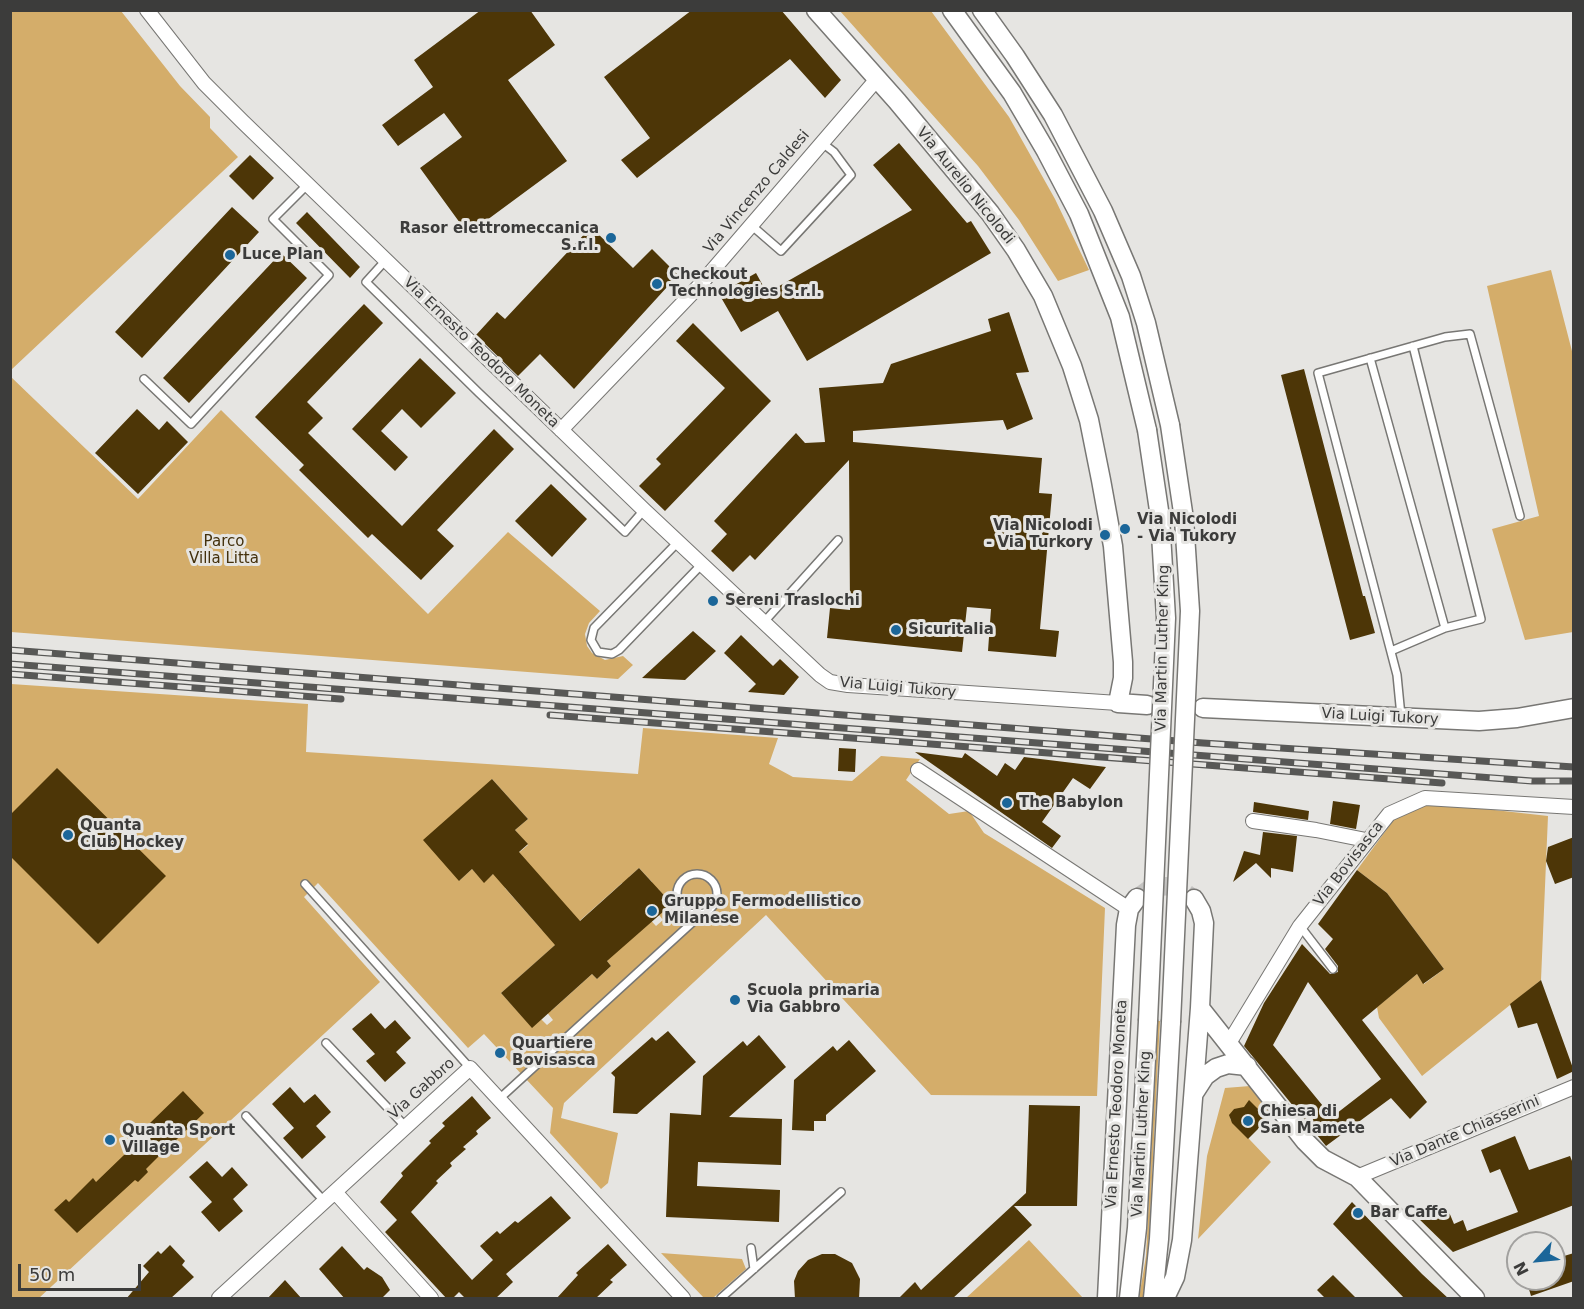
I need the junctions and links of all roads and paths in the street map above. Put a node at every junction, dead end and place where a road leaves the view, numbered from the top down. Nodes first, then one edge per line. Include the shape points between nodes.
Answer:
1 (147, 10) edge
2 (816, 10) edge
3 (952, 10) edge
4 (982, 10) edge
5 (877, 79) junction
6 (821, 142) junction
7 (308, 184) junction
8 (751, 225) junction
9 (385, 261) junction
10 (1413, 346) junction
11 (1370, 358) junction
12 (144, 379) dead end
13 (561, 430) junction
14 (645, 510) junction
15 (1520, 516) dead end
16 (838, 540) dead end
17 (678, 542) junction
18 (702, 564) junction
19 (764, 622) junction
20 (1445, 628) junction
21 (1390, 651) junction
22 (830, 682) joint
23 (1118, 703) junction
24 (1147, 705) dead end
25 (1203, 708) dead end
26 (1565, 710) edge
27 (1401, 719) junction
28 (918, 770) dead end
29 (1574, 807) edge
30 (1253, 821) dead end
31 (1366, 840) junction
32 (305, 884) dead end
33 (1194, 899) tunnel mouth
34 (1133, 903) joint
35 (695, 914) junction
36 (1300, 926) junction
37 (1333, 969) dead end
38 (1200, 1008) junction
39 (326, 1043) dead end
40 (1229, 1043) junction
41 (1247, 1066) junction
42 (470, 1068) junction
43 (1574, 1087) edge
44 (1194, 1093) junction
45 (498, 1100) junction
46 (246, 1116) dead end
47 (406, 1127) junction
48 (1357, 1177) junction
49 (841, 1192) dead end
50 (329, 1197) junction
51 (751, 1248) dead end
52 (754, 1269) junction
53 (219, 1299) edge
54 (431, 1299) edge
55 (683, 1299) edge
56 (721, 1299) edge
57 (1107, 1299) edge
58 (1129, 1299) edge
59 (1152, 1299) edge
60 (1166, 1299) edge
61 (1475, 1299) edge

1 - 7 street, Via Ernesto Teodoro Moneta via 204,83
2 - 5 street, Via Aurelio Nicolodi
3 - 58 street, Via Martin Luther King, bridge via 1012,93 1079,214 1120,317 1147,430 1160,517 1166,618 1137,1228
4 - 59 street, Via Martin Luther King, bridge via 1053,115 1103,211 1131,276 1170,425 1184,519 1190,611 1171,1022
5 - 6 street, Via Vincenzo Caldesi
5 - 23 street, Via Aurelio Nicolodi via 973,191 1016,250 1043,296 1069,357 1089,420 1113,546 1124,672
6 - 8 street, Via Vincenzo Caldesi
6 - 8 lane via 851,175 780,251
7 - 9 street, Via Ernesto Teodoro Moneta
7 - 12 lane via 273,219 329,274 191,424
8 - 13 street, Via Vincenzo Caldesi via 699,286
9 - 13 street, Via Ernesto Teodoro Moneta
9 - 14 lane via 366,282 488,401 625,532
10 - 11 lane
10 - 15 lane via 1470,334
10 - 20 lane via 1481,619
11 - 20 lane
11 - 21 lane via 1318,373
13 - 14 street, Via Ernesto Teodoro Moneta
14 - 17 street, Via Ernesto Teodoro Moneta
16 - 19 lane
17 - 18 street, Via Ernesto Teodoro Moneta
17 - 18 lane via 594,628 591,640 598,651 612,654 619,650
18 - 19 street, Via Ernesto Teodoro Moneta
19 - 22 street, Via Ernesto Teodoro Moneta
20 - 21 lane
21 - 27 lane via 1397,675
22 - 23 street, Via Luigi Tukory
23 - 24 street, Via Luigi Tukory
25 - 27 street, Via Luigi Tukory
26 - 27 street, Via Luigi Tukory via 1479,721
28 - 34 street, Via Ernesto Teodoro Moneta
29 - 31 street, Via Bovisasca via 1419,798 1389,814
30 - 31 street
31 - 36 street, Via Bovisasca
32 - 42 lane
33 - 38 street via 1204,923
34 - 57 street, Via Ernesto Teodoro Moneta via 1126,925
35 - 35 lane via 682,908 676,892 683,879 694,873 710,878 717,890 710,909
35 - 45 lane via 695,920
36 - 37 lane
36 - 40 street, Via Bovisasca
38 - 40 street
38 - 44 street
39 - 47 lane
40 - 41 street
41 - 44 street via 1228,1064 1216,1068
41 - 48 street via 1305,1141 1323,1159
42 - 45 street, Via Gabbro
42 - 47 street, Via Gabbro
43 - 48 street, Via Dante Chiasserini
44 - 60 street via 1182,1240
45 - 55 street, Via Gabbro
46 - 50 lane
47 - 50 street, Via Gabbro
48 - 61 street
49 - 52 lane
50 - 53 street, Via Gabbro
50 - 54 street
51 - 52 lane
52 - 56 lane

